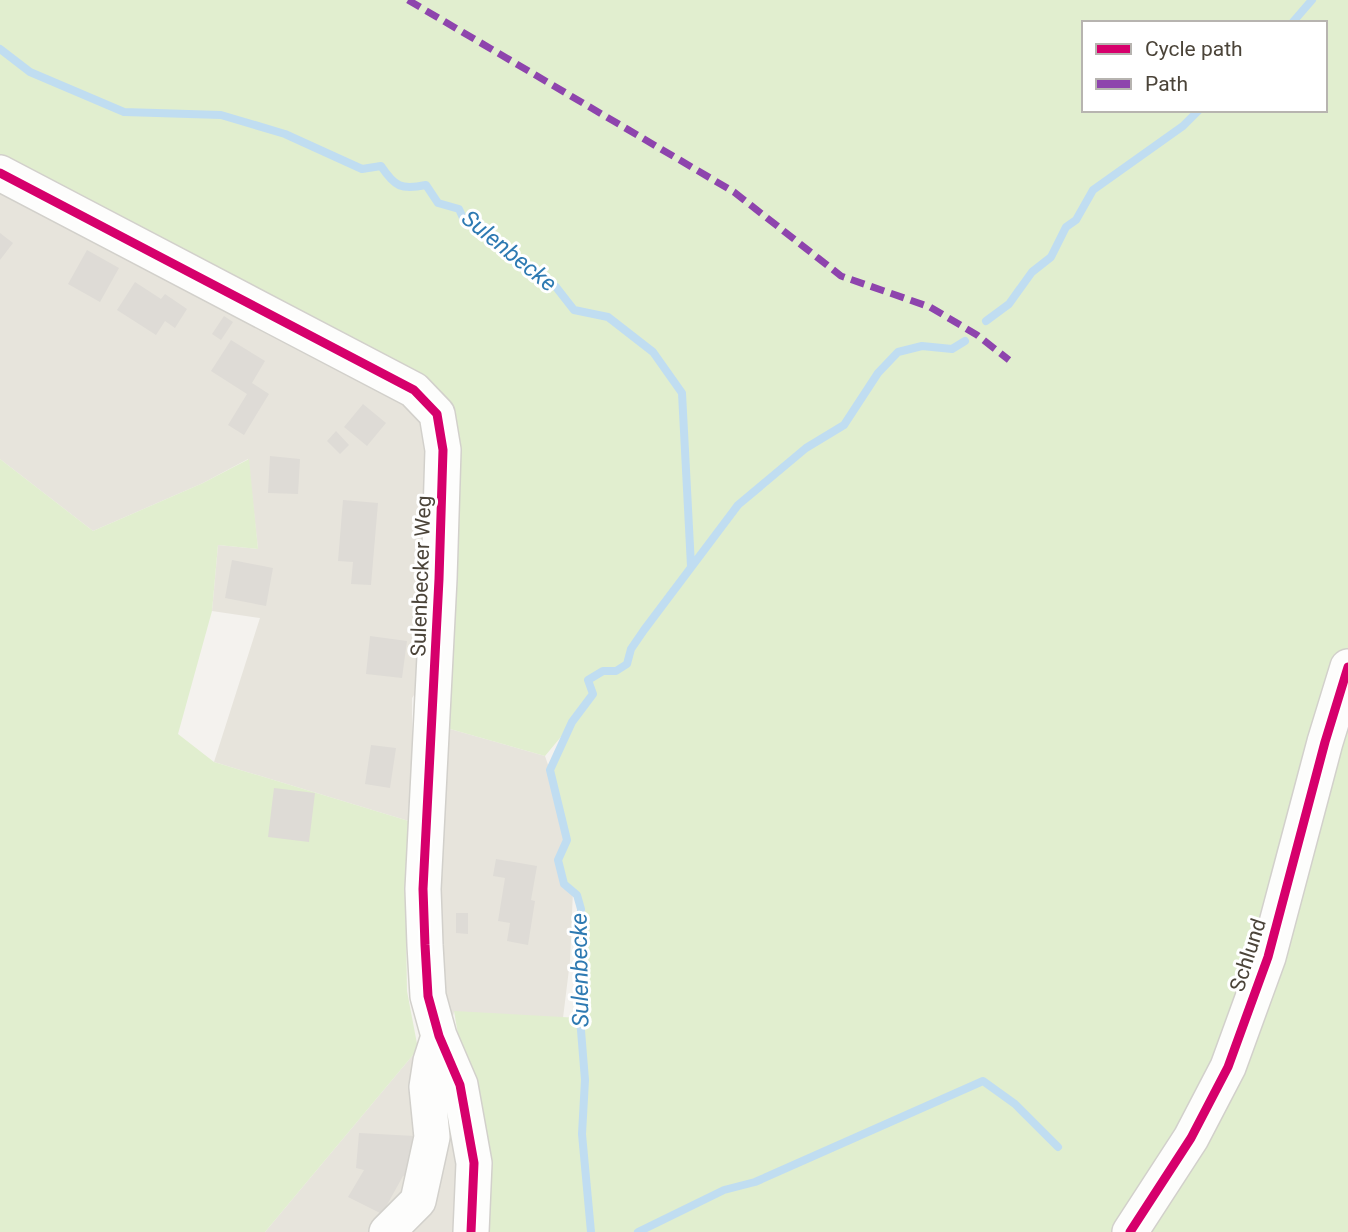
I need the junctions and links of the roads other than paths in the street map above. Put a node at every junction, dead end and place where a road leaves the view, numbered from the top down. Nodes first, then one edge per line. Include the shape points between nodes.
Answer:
1 (0, 173) edge
2 (1348, 667) edge
3 (439, 1036) junction
4 (387, 1232) edge
5 (471, 1232) edge
6 (1130, 1232) edge

1 - 3 street, Sulenbecker Weg via 414,390 437,414 443,450 442,489 423,889 428,996
2 - 6 street, Schlund via 1268,957 1228,1067 1191,1138
3 - 4 street via 427,1087 432,1137 418,1201
3 - 5 street, Sulenbecker Weg via 460,1085 474,1163

